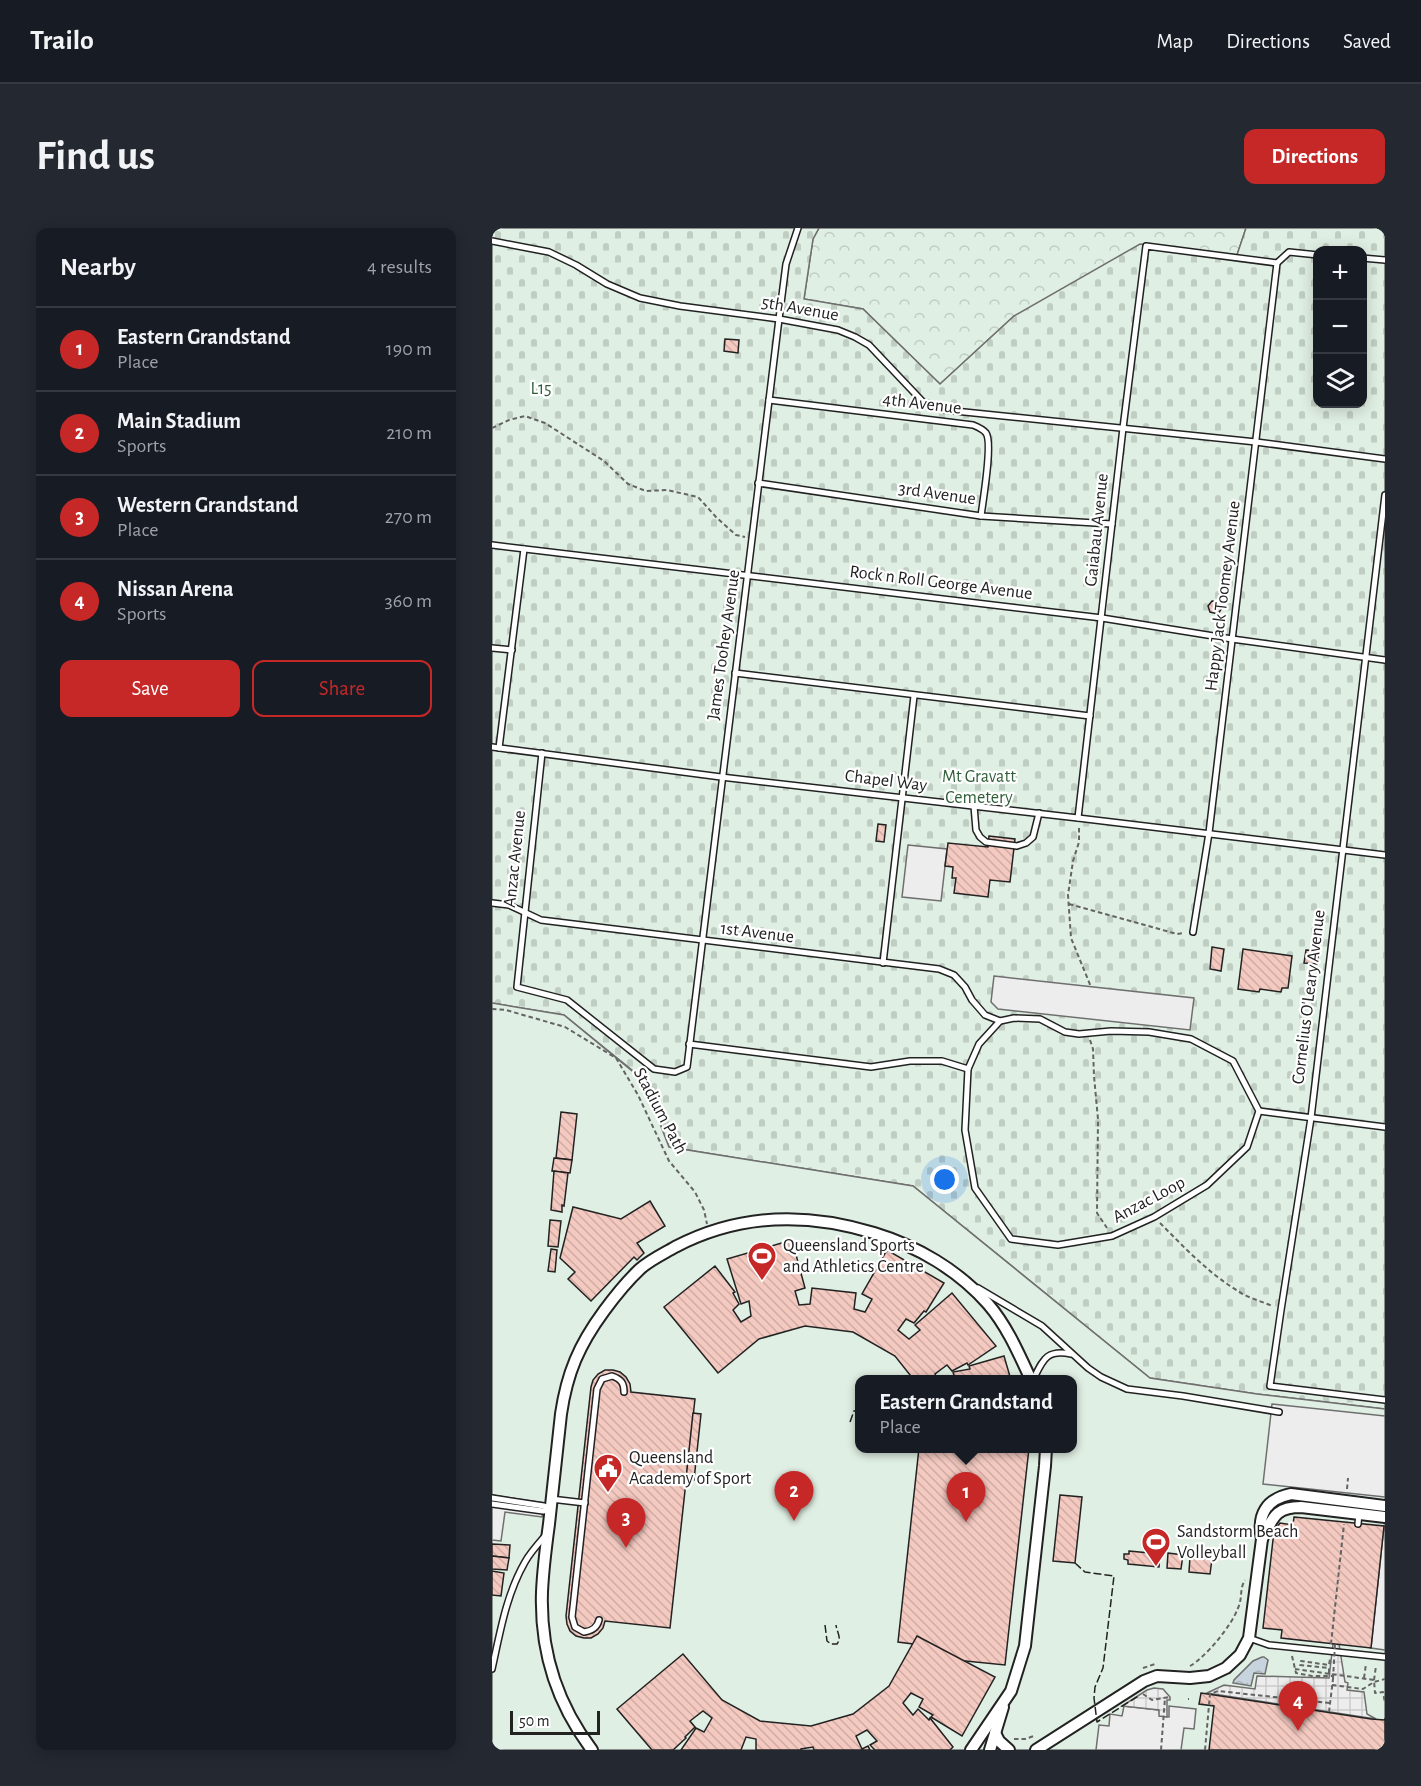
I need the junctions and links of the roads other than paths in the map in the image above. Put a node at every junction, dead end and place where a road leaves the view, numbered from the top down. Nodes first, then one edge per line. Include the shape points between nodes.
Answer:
1 (798, 228) edge
2 (492, 241) edge
3 (1313, 255) edge
4 (1367, 258) edge
5 (1385, 260) edge
6 (1277, 263) junction
7 (779, 319) junction
8 (769, 400) junction
9 (1123, 428) junction
10 (1256, 442) junction
11 (1385, 459) edge
12 (758, 483) junction
13 (1385, 495) edge
14 (981, 516) junction
15 (1112, 524) junction
16 (492, 545) edge
17 (524, 549) junction
18 (748, 575) junction
19 (1102, 618) junction
20 (1233, 639) junction
21 (492, 648) edge
22 (512, 650) junction
23 (1366, 658) junction
24 (1385, 660) edge
25 (735, 673) junction
26 (914, 696) junction
27 (1090, 716) junction
28 (495, 747) edge
29 (542, 753) junction
30 (721, 777) junction
31 (902, 799) junction
32 (974, 806) junction
33 (1039, 813) junction
34 (1078, 818) junction
35 (1209, 834) junction
36 (1342, 850) junction
37 (1385, 855) edge
38 (492, 903) edge
39 (524, 911) junction
40 (1193, 932) road end
41 (701, 941) junction
42 (884, 963) junction
43 (1000, 1022) junction
44 (689, 1044) junction
45 (687, 1067) joint
46 (968, 1069) junction
47 (1259, 1111) junction
48 (1311, 1118) junction
49 (1385, 1127) edge
50 (958, 1277) junction
51 (1073, 1354) junction
52 (1030, 1375) edge
53 (1035, 1375) edge
54 (624, 1392) dead end
55 (1385, 1400) edge
56 (1279, 1412) dead end
57 (1046, 1453) edge
58 (492, 1498) edge
59 (585, 1503) junction
60 (492, 1504) edge
61 (551, 1504) junction
62 (1385, 1506) edge
63 (1359, 1513) junction
64 (1385, 1516) edge
65 (548, 1533) junction
66 (1262, 1539) junction
67 (599, 1620) dead end
68 (1248, 1638) junction
69 (1385, 1657) edge
70 (492, 1669) edge
71 (1004, 1704) junction
72 (995, 1733) junction
73 (592, 1750) edge
74 (971, 1750) edge
75 (990, 1750) edge
76 (1009, 1750) edge
77 (1036, 1750) edge

1 - 7 lane, James Toohey Avenue via 786,264
2 - 7 lane, 5th Avenue via 549,252 640,298
3 - 6 lane via 1289,252
4 - 5 lane
6 - 9 lane, Gaiabau Avenue via 1146,246
6 - 10 lane, Happy Jack Toomey Avenue
7 - 8 lane, James Toohey Avenue
7 - 9 lane, 5th Avenue via 855,337 869,345 923,402 945,410
8 - 12 lane, James Toohey Avenue
8 - 14 lane, 4th Avenue via 981,429 989,445
9 - 10 lane
9 - 15 lane, Gaiabau Avenue
10 - 11 lane
10 - 20 lane, Happy Jack Toomey Avenue
12 - 14 lane, 3rd Avenue
12 - 18 lane, James Toohey Avenue
13 - 23 lane, Cornelius O'Leary Avenue
14 - 15 lane, 3rd Avenue
15 - 19 lane, Gaiabau Avenue
16 - 17 lane, Rock n Roll George Avenue
17 - 18 lane, Rock n Roll George Avenue
17 - 22 lane
18 - 19 lane, Rock n Roll George Avenue
18 - 25 lane, James Toohey Avenue
19 - 20 lane, Rock n Roll George Avenue
19 - 27 lane, Gaiabau Avenue
20 - 23 lane, Rock n Roll George Avenue
20 - 35 lane, Happy Jack Toomey Avenue
21 - 22 lane
22 - 28 lane
23 - 24 lane, Rock n Roll George Avenue
23 - 36 lane, Cornelius O'Leary Avenue
25 - 26 lane
25 - 30 lane, James Toohey Avenue
26 - 27 lane
26 - 31 lane
27 - 34 lane, Gaiabau Avenue
28 - 29 lane, Chapel Way
29 - 30 lane, Chapel Way
29 - 39 lane, Anzac Avenue
30 - 31 lane, Chapel Way
30 - 41 lane, James Toohey Avenue
31 - 32 lane, Chapel Way
31 - 42 lane
32 - 33 lane, Chapel Way
32 - 33 lane via 980,837 986,842 1017,846 1032,837
33 - 34 lane, Chapel Way
34 - 35 lane, Chapel Way
35 - 36 lane, Chapel Way
35 - 40 lane, Happy Jack Toomey Avenue
36 - 37 lane, Chapel Way
36 - 48 lane, Cornelius O'Leary Avenue
38 - 39 lane, 1st Avenue
39 - 41 lane, 1st Avenue via 541,920
39 - 45 lane, Anzac Avenue via 517,987 567,1000 654,1069 675,1072
41 - 42 lane, 1st Avenue
41 - 44 lane, James Toohey Avenue
42 - 43 lane, 1st Avenue via 939,969 954,975 985,1015
43 - 46 lane, Anzac Loop via 979,1044
43 - 47 lane via 1040,1019 1065,1032 1079,1034 1149,1032 1191,1040 1233,1061
44 - 45 lane, James Toohey Avenue
44 - 46 lane via 871,1067 942,1061
46 - 47 lane, Anzac Loop via 964,1130 975,1188 1011,1239 1058,1245 1112,1236 1154,1217 1207,1185 1247,1147
47 - 48 lane
48 - 49 lane
48 - 55 lane, Cornelius O'Leary Avenue via 1270,1386
50 - 51 lane via 1042,1326
50 - 52 street via 989,1305 1016,1345
50 - 61 street via 929,1256 890,1238 822,1221 788,1218 758,1220 708,1232 664,1253 619,1291 594,1326 570,1372
51 - 53 lane via 1049,1355
51 - 56 lane via 1101,1377 1127,1389
54 - 59 lane via 617,1378 607,1377 599,1383
57 - 71 street via 1025,1646
58 - 61 lane
59 - 61 lane
59 - 67 lane via 573,1622 579,1630 589,1631
60 - 61 lane via 543,1511
61 - 65 street
62 - 63 street
63 - 64 street
63 - 66 street via 1290,1507 1274,1515
63 - 66 street via 1291,1494 1281,1496 1265,1509
65 - 70 lane via 525,1560 513,1585
65 - 73 street via 542,1595 548,1657 566,1710
66 - 68 street
68 - 69 lane via 1269,1645
68 - 77 street via 1240,1655 1226,1668 1209,1676 1152,1677
71 - 72 street
71 - 74 street
72 - 75 street
72 - 76 street

